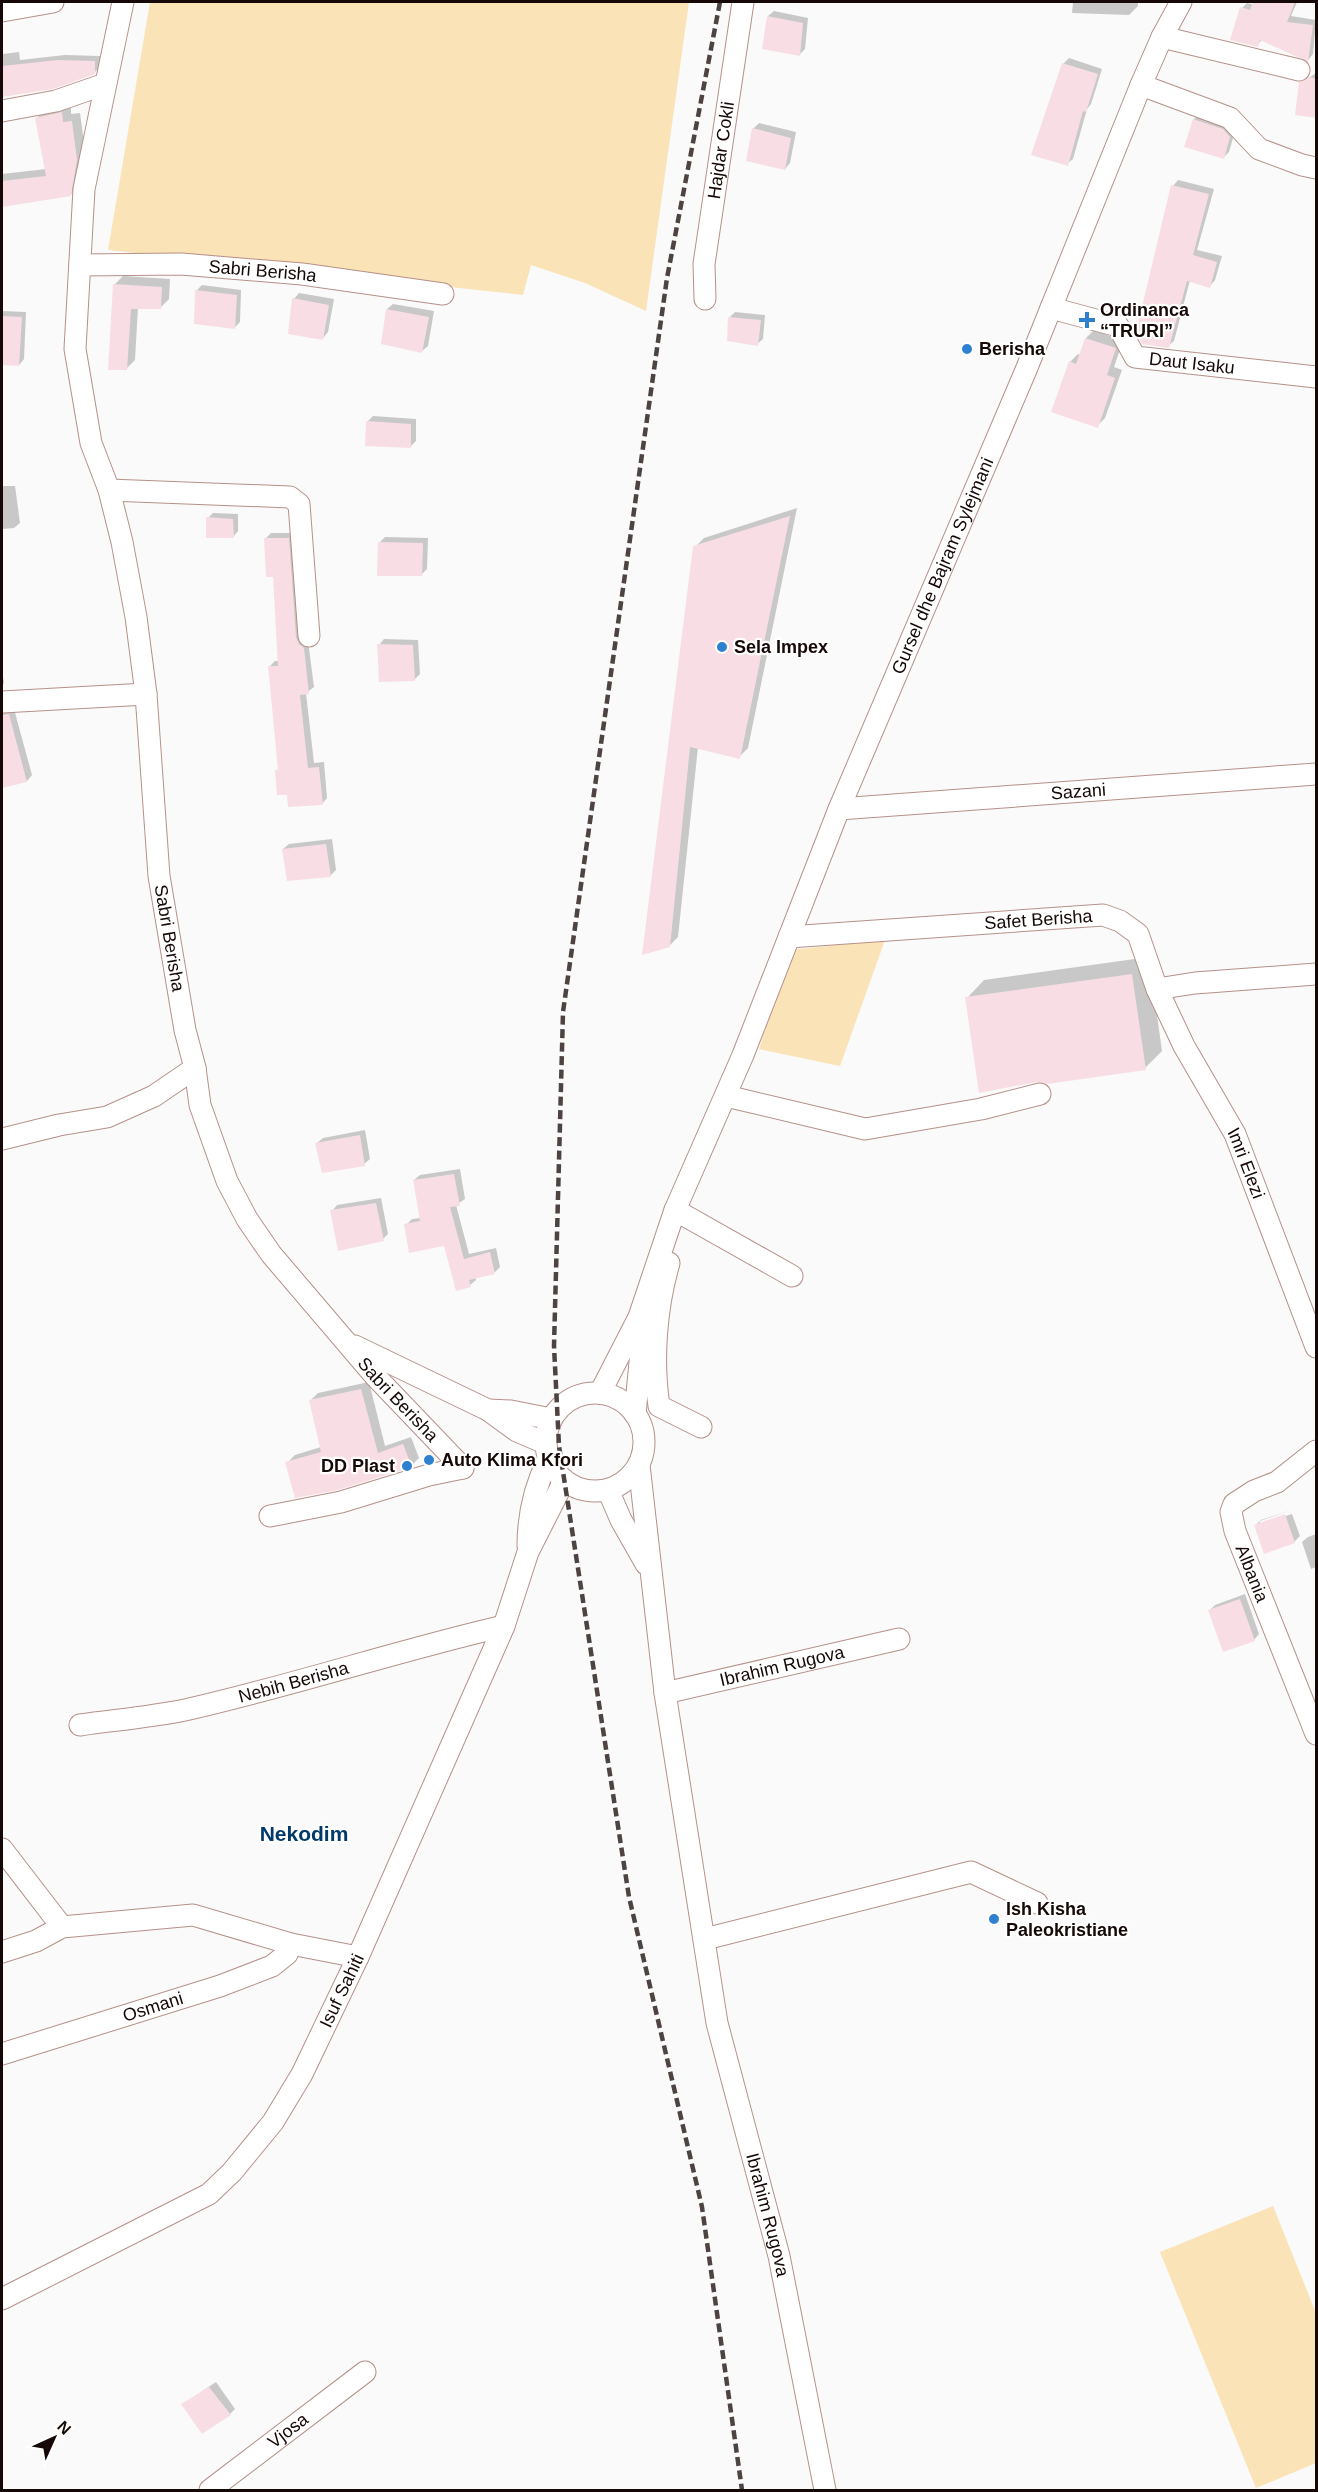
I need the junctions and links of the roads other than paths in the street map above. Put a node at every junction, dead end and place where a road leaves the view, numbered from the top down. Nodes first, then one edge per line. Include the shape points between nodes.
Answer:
1 (53, 2) edge
2 (123, 2) edge
3 (743, 2) edge
4 (1181, 2) edge
5 (2, 11) edge
6 (1162, 37) junction
7 (1299, 69) dead end
8 (105, 84) junction
9 (1141, 85) junction
10 (2, 111) edge
11 (1317, 168) edge
12 (80, 265) junction
13 (443, 294) dead end
14 (705, 299) dead end
15 (1051, 308) junction
16 (1317, 377) edge
17 (109, 490) junction
18 (309, 636) dead end
19 (146, 694) junction
20 (2, 702) edge
21 (1317, 774) edge
22 (839, 810) junction
23 (789, 937) junction
24 (1317, 974) edge
25 (1158, 989) junction
26 (195, 1068) junction
27 (1040, 1094) dead end
28 (726, 1096) junction
29 (2, 1138) edge
30 (679, 1212) junction
31 (792, 1276) dead end
32 (639, 1317) junction
33 (346, 1342) junction
34 (1317, 1347) edge
35 (600, 1393) junction
36 (488, 1410) junction
37 (635, 1414) junction
38 (551, 1419) junction
39 (701, 1427) dead end
40 (547, 1451) junction
41 (1317, 1451) edge
42 (639, 1466) junction
43 (564, 1482) junction
44 (608, 1490) junction
45 (270, 1516) dead end
46 (528, 1552) junction
47 (650, 1569) junction
48 (504, 1626) junction
49 (899, 1639) dead end
50 (665, 1693) junction
51 (80, 1725) dead end
52 (1317, 1734) edge
53 (2, 1849) edge
54 (1037, 1903) dead end
55 (63, 1927) junction
56 (705, 1940) junction
57 (291, 1944) junction
58 (2, 1952) edge
59 (358, 1957) junction
60 (2, 2054) edge
61 (2, 2299) edge
62 (365, 2372) dead end
63 (210, 2490) edge
64 (825, 2490) edge

1 - 5 street
2 - 8 street, Sabri Berisha
3 - 14 street, Hajdar Cokli via 704,264
4 - 6 street, Gursel dhe Bajram Sylejmani
6 - 7 street
6 - 9 street, Gursel dhe Bajram Sylejmani
8 - 10 street via 56,101
8 - 12 street, Sabri Berisha via 84,189
9 - 11 street via 1230,118 1258,149
9 - 15 street, Gursel dhe Bajram Sylejmani
12 - 13 street, Sabri Berisha via 181,264 302,274
12 - 17 street, Sabri Berisha via 75,349 91,443
15 - 16 street, Daut Isaku via 1118,326 1135,357
15 - 22 street, Gursel dhe Bajram Sylejmani
17 - 18 street via 296,499
17 - 19 street, Sabri Berisha via 136,617
19 - 20 street
19 - 26 street, Sabri Berisha via 159,876
21 - 22 street, Sazani
22 - 23 street, Gursel dhe Bajram Sylejmani
23 - 25 street, Safet Berisha via 1103,915 1138,934
23 - 28 street, Gursel dhe Bajram Sylejmani
24 - 25 street via 1195,982
25 - 34 street, Imri Elezi via 1184,1046 1235,1134
26 - 29 street via 154,1096 107,1117
26 - 33 street, Sabri Berisha via 200,1105 227,1181 246,1219
27 - 28 street via 981,1109 865,1129
28 - 30 street, Gursel dhe Bajram Sylejmani
30 - 31 street
30 - 32 street, Gursel dhe Bajram Sylejmani
30 - 39 street via 658,1316 656,1384 659,1406
32 - 35 street, Gursel dhe Bajram Sylejmani
32 - 37 street, Gursel dhe Bajram Sylejmani via 642,1352
33 - 36 street, Sabri Berisha
33 - 45 street, Sabri Berisha via 463,1468 341,1502
35 - 37 street via 613,1396
35 - 38 street via 571,1398
36 - 38 street, Sabri Berisha
36 - 40 street, Sabri Berisha
37 - 42 street via 644,1439
38 - 40 street
40 - 43 street
40 - 46 street, Isuf Sahiti via 528,1523
41 - 52 street, Albania via 1277,1482 1234,1504 1231,1512 1235,1531
42 - 44 street via 631,1477
42 - 47 street, Ibrahim Rugova
43 - 44 street via 593,1492
43 - 46 street, Isuf Sahiti
44 - 47 street, Ibrahim Rugova
46 - 48 street, Isuf Sahiti
47 - 50 street, Ibrahim Rugova
48 - 51 street, Nebih Berisha via 437,1641 278,1688 182,1710
48 - 59 street, Isuf Sahiti
49 - 50 street, Ibrahim Rugova
50 - 56 street, Ibrahim Rugova
53 - 55 street
54 - 56 street via 971,1872
55 - 57 street via 193,1915
55 - 58 street
56 - 64 street, Ibrahim Rugova via 717,2023 779,2256
57 - 59 street
57 - 60 street, Osmani via 272,1966 220,1986
59 - 61 street, Isuf Sahiti via 297,2083 273,2122 224,2180 190,2205
62 - 63 street, Vjosa

